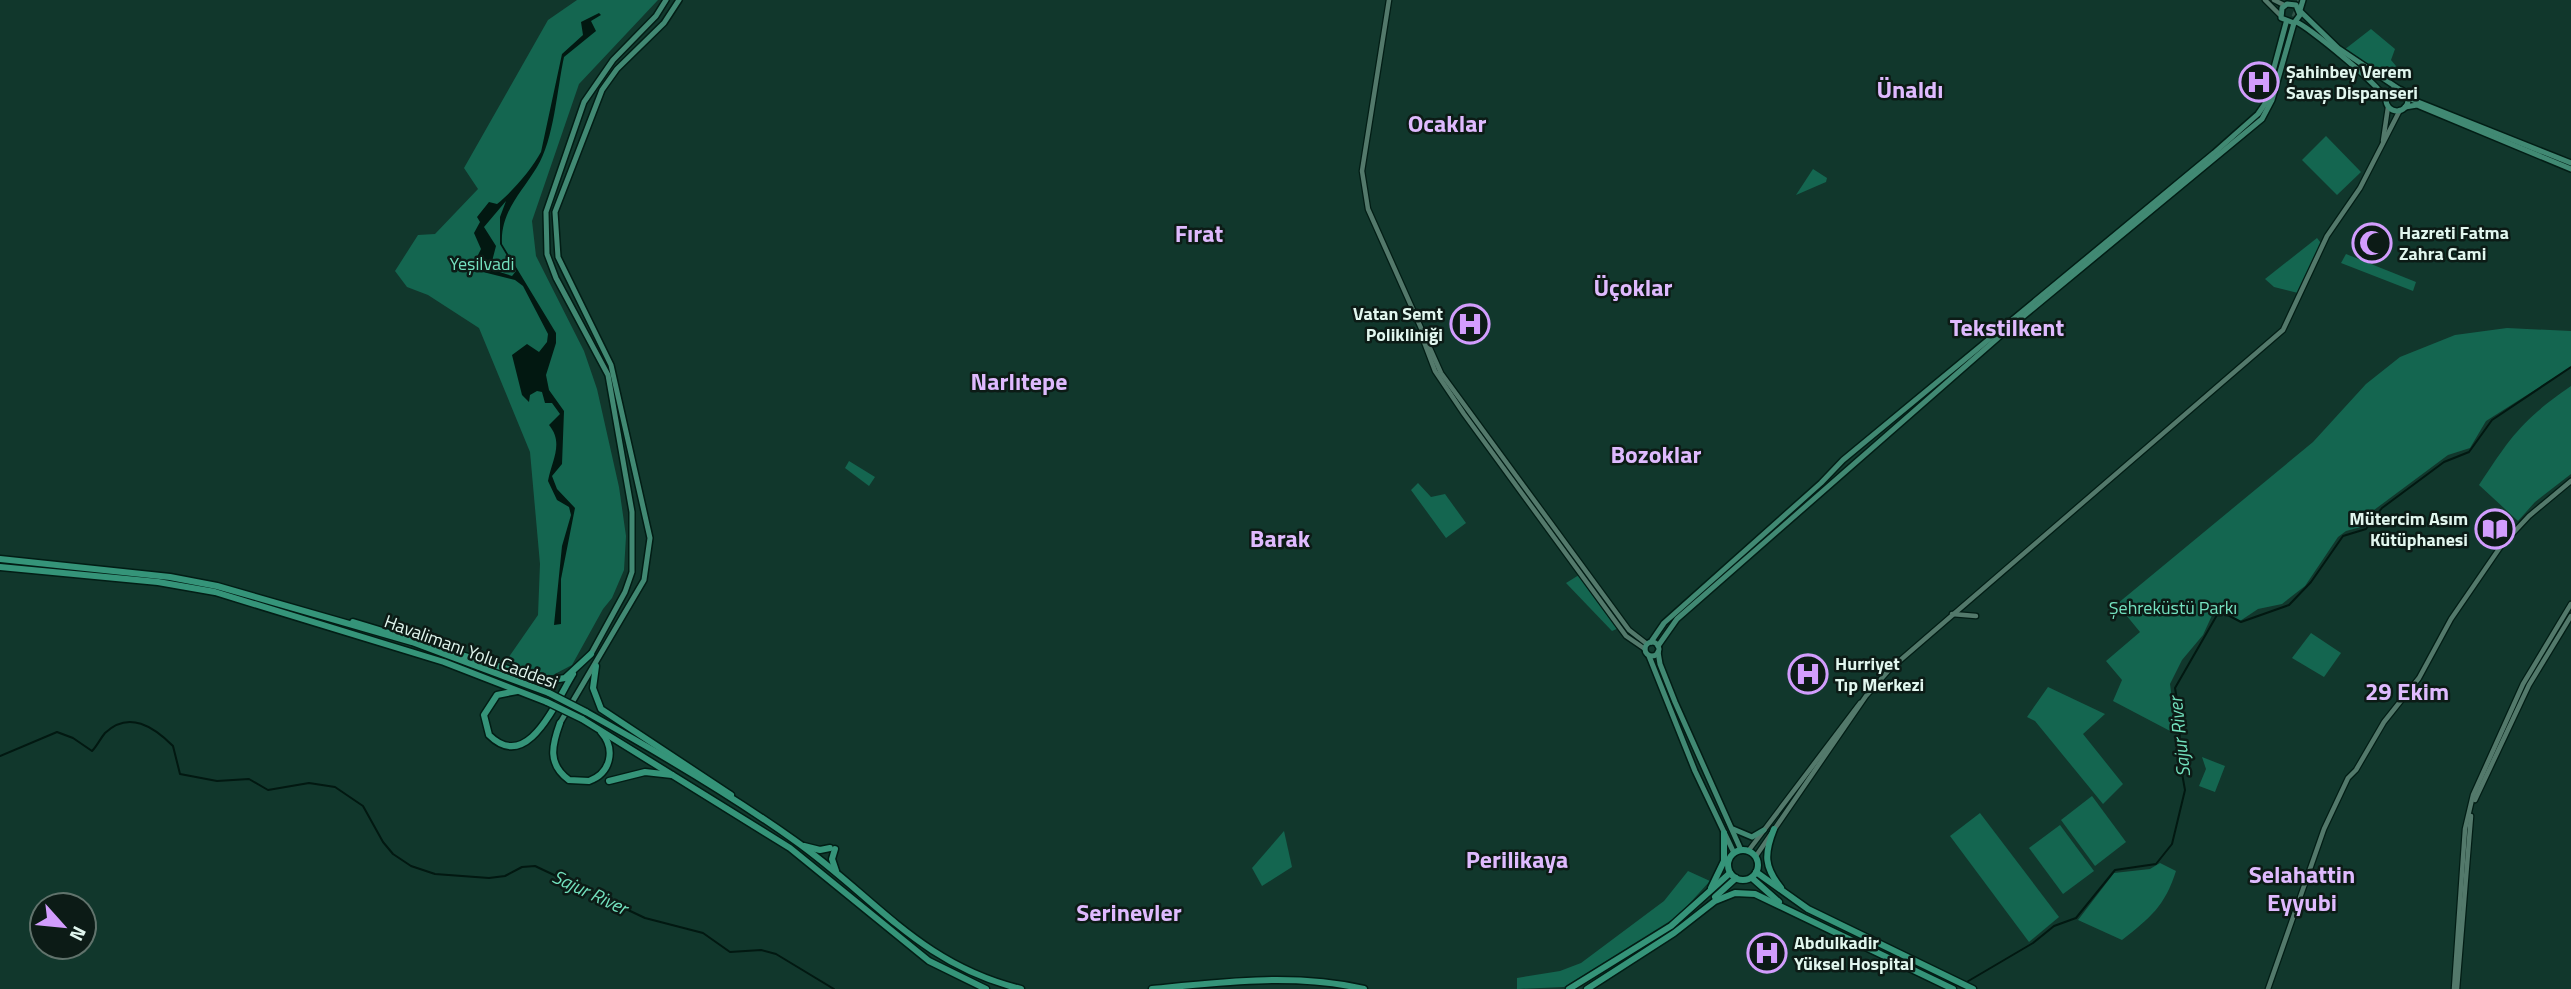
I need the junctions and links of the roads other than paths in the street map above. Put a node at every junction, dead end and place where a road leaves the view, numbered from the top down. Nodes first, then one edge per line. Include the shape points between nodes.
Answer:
1 (666, 0) edge
2 (679, 0) edge
3 (1389, 0) edge
4 (2265, 0) edge
5 (2274, 0) edge
6 (2303, 0) edge
7 (2287, 3) edge
8 (2300, 11) junction
9 (2280, 15) junction
10 (2295, 22) junction
11 (2286, 23) junction
12 (2289, 31) tunnel mouth
13 (2399, 89) junction
14 (2271, 94) junction
15 (2408, 98) junction
16 (2387, 104) junction
17 (2402, 109) junction
18 (2267, 112) junction
19 (2258, 114) junction
20 (2379, 152) junction
21 (2571, 163) edge
22 (2571, 169) edge
23 (2571, 481) edge
24 (0, 559) edge
25 (0, 567) edge
26 (2571, 604) edge
27 (1951, 614) junction
28 (1976, 616) dead end
29 (329, 617) junction
30 (2571, 617) edge
31 (1648, 645) junction
32 (1658, 649) junction
33 (591, 654) joint
34 (1649, 656) junction
35 (596, 666) junction
36 (574, 673) junction
37 (524, 691) junction
38 (1866, 697) junction
39 (584, 716) junction
40 (560, 723) joint
41 (594, 726) junction
42 (677, 776) junction
43 (609, 781) dead end
44 (751, 813) junction
45 (1732, 829) junction
46 (1774, 829) junction
47 (1764, 830) junction
48 (1724, 833) junction
49 (801, 845) junction
50 (1741, 851) junction
51 (1756, 856) junction
52 (1754, 875) junction
53 (839, 876) junction
54 (1733, 876) junction
55 (1786, 895) junction
56 (1704, 897) junction
57 (1704, 908) junction
58 (1785, 908) junction
59 (1951, 988) edge
60 (986, 989) edge
61 (1021, 989) edge
62 (1152, 989) edge
63 (1364, 989) edge
64 (1569, 989) edge
65 (1587, 989) edge
66 (1973, 989) edge
67 (2268, 989) edge
68 (2455, 989) edge

1 - 33 main road via 613,60 584,102 546,212 547,254 556,278 608,375 632,512 632,572
2 - 35 main road via 664,23 602,90 555,212 558,257 611,365 650,538 644,580
3 - 31 main road via 1362,171 1368,209 1441,373 1626,627
4 - 9 main road
5 - 7 main road
6 - 8 main road
7 - 8 main road
7 - 9 main road
8 - 10 main road
8 - 13 main road via 2337,48
9 - 11 main road
10 - 11 main road
10 - 16 main road via 2309,28 2332,52 2369,78
10 - 18 main road
11 - 19 main road
12 - 14 main road
13 - 15 main road
13 - 16 main road via 2390,91
14 - 18 main road
14 - 19 main road
15 - 17 main road
15 - 21 main road
16 - 17 main road
16 - 20 main road
17 - 20 main road
17 - 22 main road via 2417,105
18 - 32 main road via 1872,445 1677,619
19 - 31 main road via 1843,460 1664,623
20 - 27 main road via 2361,188 2327,236 2283,330
23 - 67 main road via 2501,546 2451,619 2419,678 2348,778
24 - 29 highway, Havalimanı Yolu Caddesi via 170,576
25 - 37 highway, Havalimanı Yolu Caddesi via 158,582 215,593
26 - 68 main road via 2523,684 2473,795 2465,829
27 - 28 main road
27 - 38 main road
29 - 36 highway via 408,636 547,681
29 - 39 highway, Havalimanı Yolu Caddesi, bridge via 549,693
30 - 68 main road via 2529,685 2474,802
31 - 32 main road
31 - 34 main road
32 - 34 main road
32 - 45 main road via 1675,702
33 - 36 highway
34 - 48 main road
35 - 40 main road
35 - 44 highway via 593,688 601,709 740,801
36 - 37 highway via 536,734 524,745 501,744 485,729 486,708 497,695
37 - 39 highway, Havalimanı Yolu Caddesi, bridge
38 - 46 main road
38 - 47 main road via 1847,716
39 - 41 highway, Havalimanı Yolu Caddesi
39 - 44 highway, Havalimanı Yolu Caddesi via 650,748
40 - 41 highway via 551,754 555,766 569,780 582,782 596,778 609,760 608,743
41 - 42 highway, Havalimanı Yolu Caddesi
42 - 43 highway via 645,772
42 - 60 highway, Havalimanı Yolu Caddesi via 790,848 929,961
44 - 49 highway, Havalimanı Yolu Caddesi
45 - 47 main road via 1752,837
45 - 50 main road
46 - 51 main road
46 - 55 highway via 1766,865
47 - 50 main road
48 - 50 main road
48 - 56 highway via 1724,861
49 - 53 highway, Havalimanı Yolu Caddesi
49 - 53 highway via 832,849 832,863
50 - 51 highway
50 - 54 highway via 1728,864
51 - 52 highway
52 - 54 highway
52 - 55 highway
52 - 58 highway
53 - 61 highway, Havalimanı Yolu Caddesi via 946,961 969,974
54 - 56 highway
54 - 57 highway
55 - 66 highway
56 - 64 highway via 1671,926
57 - 58 highway via 1735,892 1755,894
57 - 65 highway via 1669,937
58 - 59 highway
62 - 63 highway via 1262,979

